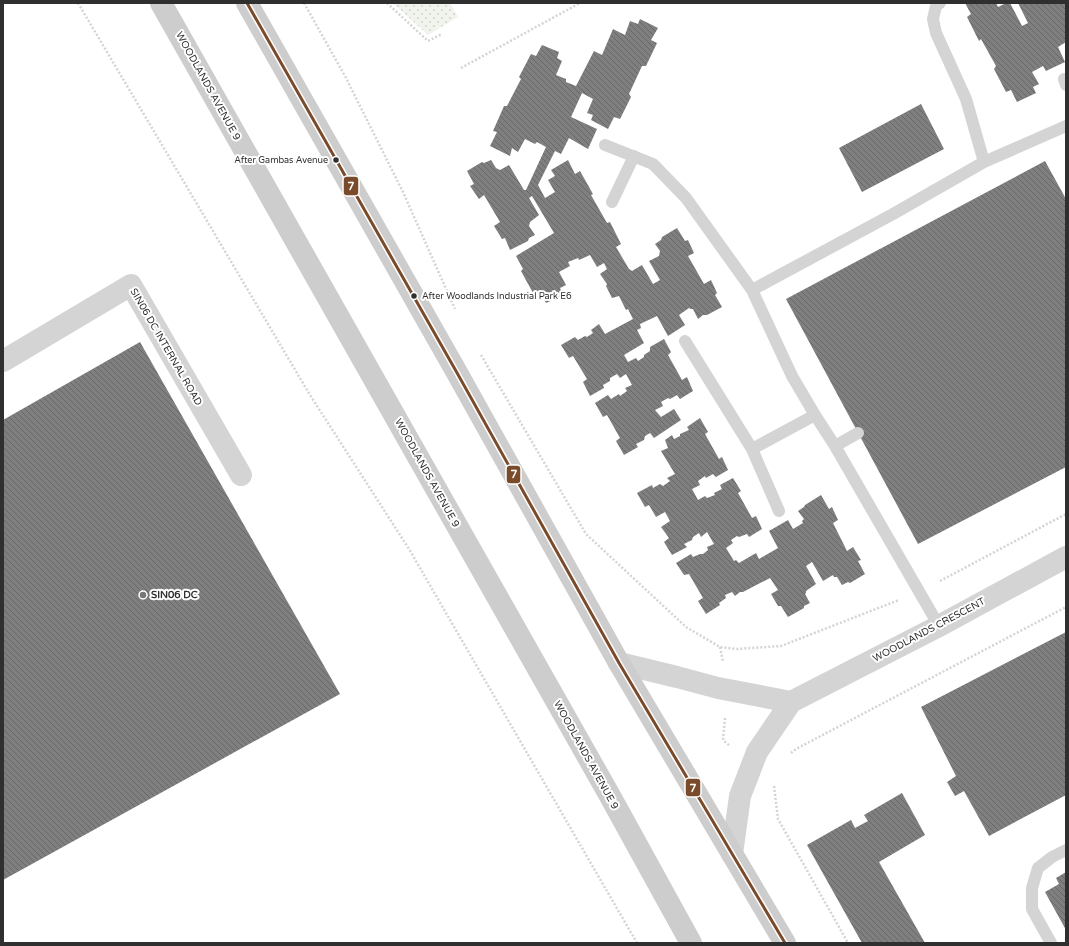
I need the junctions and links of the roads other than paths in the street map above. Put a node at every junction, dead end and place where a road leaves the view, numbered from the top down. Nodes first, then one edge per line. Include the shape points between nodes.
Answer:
1 (161, 3) edge
2 (247, 3) edge
3 (940, 3) edge
4 (1066, 126) edge
5 (605, 145) dead end
6 (634, 156) junction
7 (984, 162) junction
8 (612, 202) dead end
9 (752, 290) junction
10 (684, 341) dead end
11 (3, 361) edge
12 (815, 415) junction
13 (858, 433) dead end
14 (836, 446) junction
15 (752, 449) junction
16 (241, 475) dead end
17 (780, 511) dead end
18 (1066, 557) edge
19 (939, 626) junction
20 (619, 662) junction
21 (791, 702) junction
22 (1066, 850) edge
23 (732, 854) junction
24 (691, 943) edge
25 (785, 943) edge
26 (1051, 943) edge

1 - 24 main road, WOODLANDS AVENUE 9
2 - 20 main road
3 - 7 lane via 936,6 933,19 936,33 966,99
4 - 7 lane
5 - 6 lane
6 - 8 lane
6 - 9 lane via 653,164 686,198
7 - 9 lane
9 - 12 lane via 792,376
10 - 15 lane
11 - 16 street, SIN06 DC INTERNAL ROAD via 131,285
12 - 14 lane
12 - 15 lane
13 - 14 lane
14 - 19 lane
15 - 17 lane
18 - 19 street, WOODLANDS CRESCENT
19 - 21 street, WOODLANDS CRESCENT
20 - 21 street via 728,690
20 - 23 main road
21 - 23 street, WOODLANDS CRESCENT via 757,752 740,796
22 - 26 lane via 1038,868 1032,888 1032,909
23 - 25 main road

